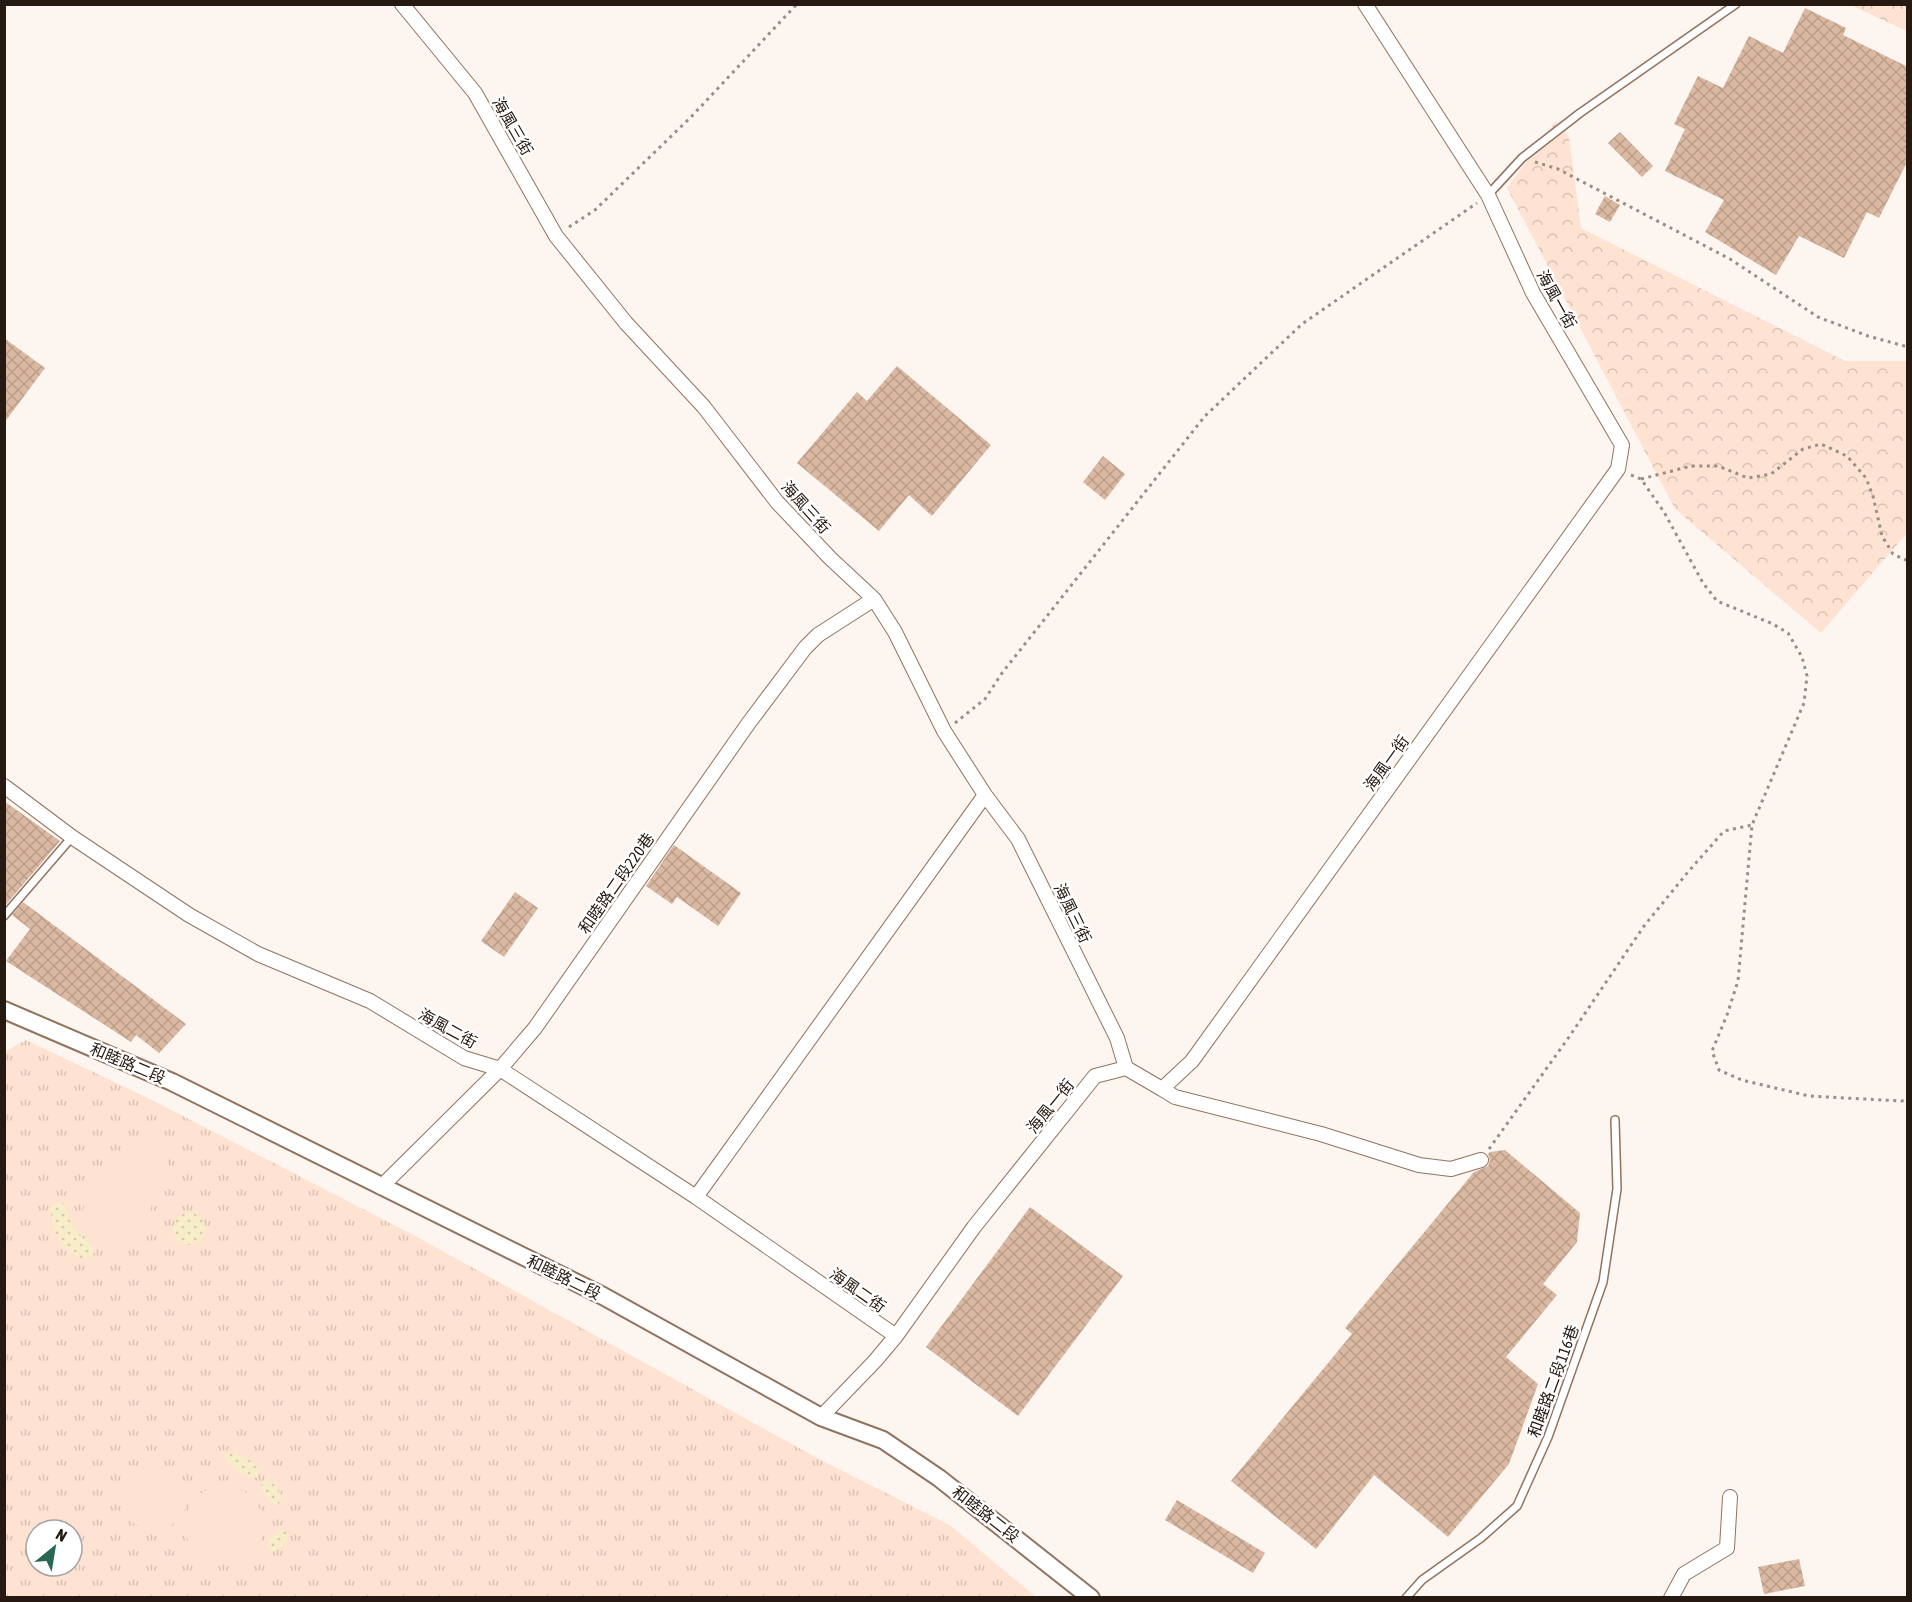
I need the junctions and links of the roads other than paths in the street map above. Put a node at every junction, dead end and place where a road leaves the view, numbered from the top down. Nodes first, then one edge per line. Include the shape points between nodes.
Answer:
1 (402, 4) edge
2 (1365, 4) edge
3 (1736, 4) edge
4 (1488, 195) junction
5 (874, 599) junction
6 (4, 786) edge
7 (985, 795) junction
8 (72, 837) junction
9 (4, 916) edge
10 (4, 1010) edge
11 (1126, 1068) junction
12 (500, 1069) junction
13 (1162, 1089) junction
14 (1616, 1120) dead end
15 (1481, 1160) road end
16 (381, 1187) junction
17 (696, 1197) junction
18 (896, 1336) junction
19 (821, 1417) junction
20 (1730, 1497) dead end
21 (1091, 1598) edge
22 (1406, 1598) edge
23 (1671, 1598) edge

1 - 5 street, 海風三街 via 475,93 556,236 626,323 704,407 777,502
2 - 4 street, 海風一街
3 - 4 lane via 1580,113 1522,158
4 - 13 street, 海風一街 via 1533,293 1622,445 1618,469 1192,1061
5 - 7 street, 海風三街 via 895,632 944,731
5 - 12 street, 和睦路二段220巷 via 818,635 805,648 535,1028
6 - 8 street, 海風二街
7 - 11 street, 海風三街 via 1018,839 1117,1038
7 - 17 street
8 - 9 lane
8 - 12 street, 海風二街 via 189,915 258,954 370,1001 464,1058
10 - 16 street, 和睦路二段 via 172,1082
11 - 13 street
11 - 18 street, 海風一街 via 1095,1076 974,1227
12 - 16 street, 和睦路二段220巷
12 - 17 street, 海風二街
13 - 15 street via 1175,1097 1321,1134 1419,1165 1451,1169
14 - 22 lane, 和睦路二段116巷 via 1617,1189 1603,1282 1548,1437 1517,1506 1481,1538 1422,1580
16 - 19 street, 和睦路二段 via 603,1296
17 - 18 street, 海風二街
18 - 19 street, 海風一街
19 - 21 street, 和睦路二段 via 883,1440 939,1478
20 - 23 street via 1727,1548 1684,1574

